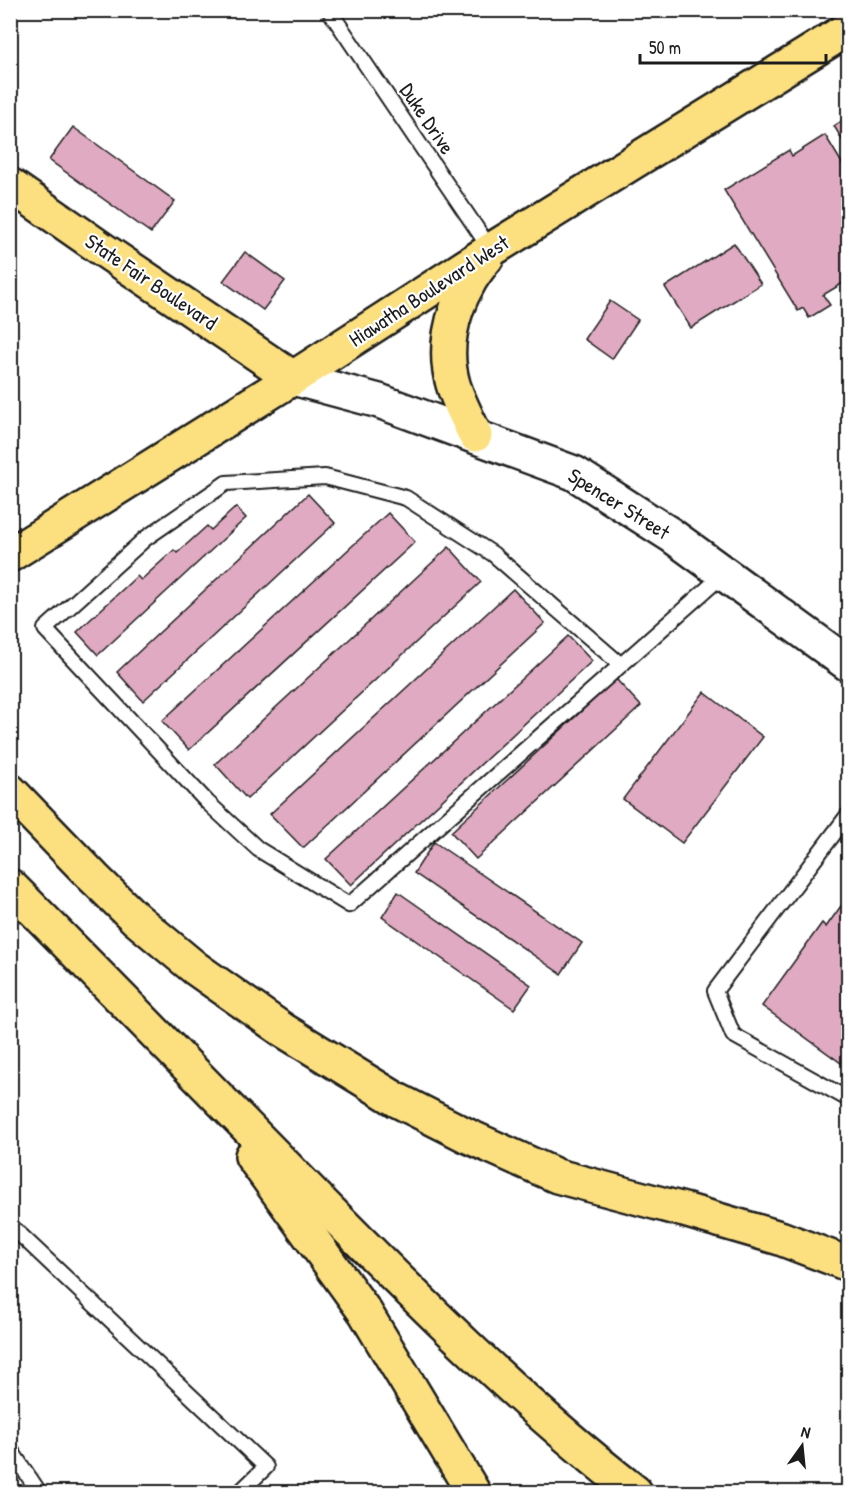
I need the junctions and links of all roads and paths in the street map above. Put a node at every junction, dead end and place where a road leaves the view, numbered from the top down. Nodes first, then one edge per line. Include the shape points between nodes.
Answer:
1 (329, 10) edge
2 (849, 29) edge
3 (10, 185) edge
4 (491, 250) junction
5 (293, 378) junction
6 (476, 435) junction
7 (10, 555) edge
8 (724, 574) junction
9 (849, 664) edge
10 (621, 665) junction
11 (10, 791) edge
12 (849, 815) edge
13 (10, 886) edge
14 (190, 1070) junction
15 (849, 1099) edge
16 (684, 1210) junction
17 (10, 1225) edge
18 (849, 1240) edge
19 (849, 1264) edge
20 (10, 1449) edge
21 (39, 1492) edge
22 (240, 1492) edge
23 (473, 1492) edge
24 (635, 1492) edge

1 - 4 lane, Duke Drive
2 - 4 main road, Hiawatha Boulevard West
3 - 5 main road, State Fair Boulevard
4 - 5 main road, Hiawatha Boulevard West
4 - 6 main road via 468,284 454,315 448,343 453,385
5 - 6 main road, Spencer Street via 379,401
5 - 7 main road, Hiawatha Boulevard West
6 - 8 main road, Spencer Street via 574,473
8 - 9 main road, Spencer Street
8 - 10 lane
10 - 10 lane via 349,905 258,849 207,802 45,629 146,538 226,483 325,477 416,504 493,554
11 - 16 main road via 136,919 195,968 283,1030 397,1100 557,1176
12 - 15 lane via 716,991 733,1035
13 - 14 main road
14 - 23 main road via 365,1312
14 - 24 main road via 472,1352 586,1454
16 - 18 main road
16 - 19 main road via 780,1238
17 - 22 lane via 266,1467
20 - 21 lane

